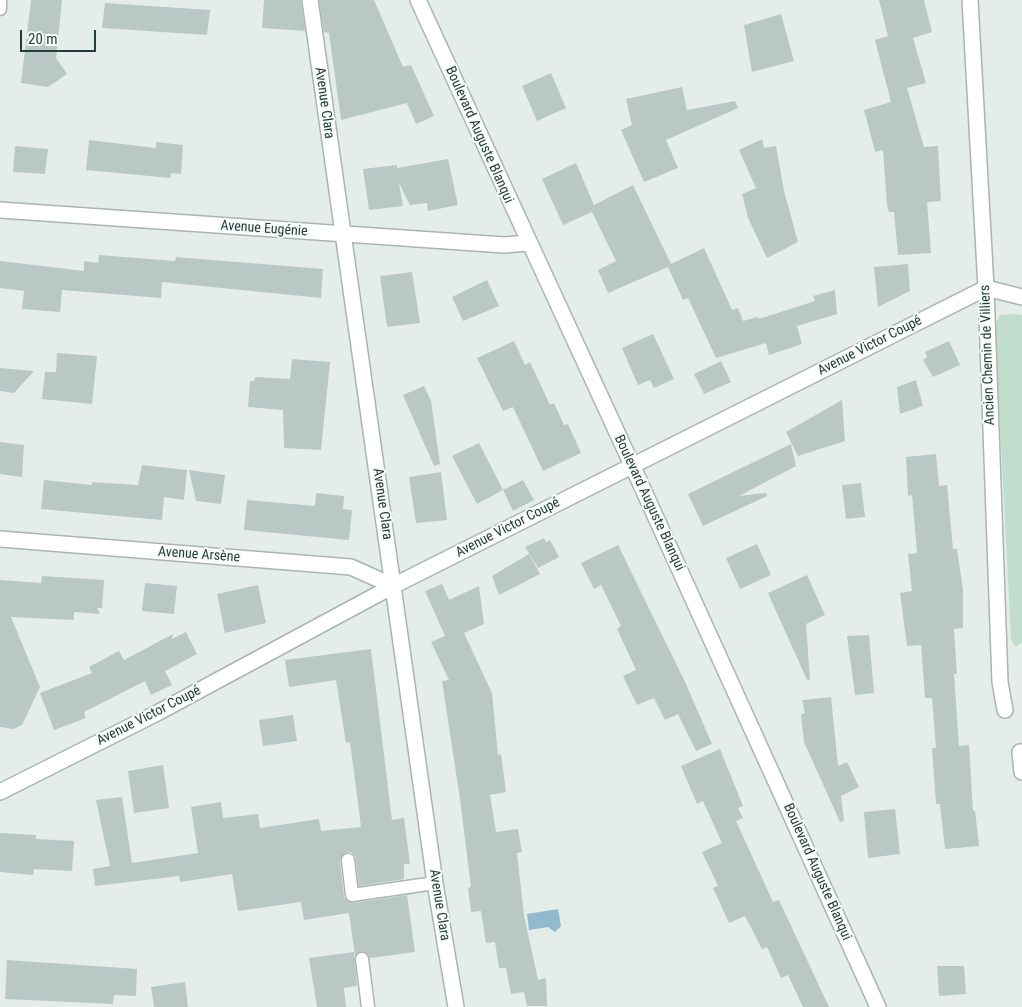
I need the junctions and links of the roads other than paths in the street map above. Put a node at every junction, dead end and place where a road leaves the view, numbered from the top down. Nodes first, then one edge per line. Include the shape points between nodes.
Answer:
1 (0, 0) edge
2 (310, 0) edge
3 (418, 0) edge
4 (970, 0) edge
5 (0, 9) edge
6 (0, 210) edge
7 (344, 234) junction
8 (528, 243) junction
9 (986, 288) junction
10 (1022, 297) edge
11 (632, 464) junction
12 (0, 539) edge
13 (393, 586) junction
14 (1005, 710) dead end
15 (1020, 752) dead end
16 (1022, 772) edge
17 (0, 792) edge
18 (348, 860) dead end
19 (435, 882) junction
20 (362, 959) dead end
21 (368, 1007) edge
22 (456, 1007) edge
23 (878, 1007) edge

1 - 5 lane
2 - 7 street, Avenue Clara
3 - 8 street, Boulevard Auguste Blanqui
4 - 9 street, Ancien Chemin de Villiers
6 - 7 street, Avenue Eugénie
7 - 8 street, Avenue Eugénie via 504,245
7 - 13 street, Avenue Clara
8 - 11 street, Boulevard Auguste Blanqui
9 - 10 street
9 - 11 street, Avenue Victor Coupé
9 - 14 street, Ancien Chemin de Villiers via 998,644
11 - 13 street, Avenue Victor Coupé
11 - 23 street, Boulevard Auguste Blanqui
12 - 13 street, Avenue Arsène via 350,567
13 - 17 street, Avenue Victor Coupé via 159,712
13 - 19 street, Avenue Clara
15 - 16 street
18 - 19 lane via 352,895
19 - 22 street, Avenue Clara
20 - 21 lane

